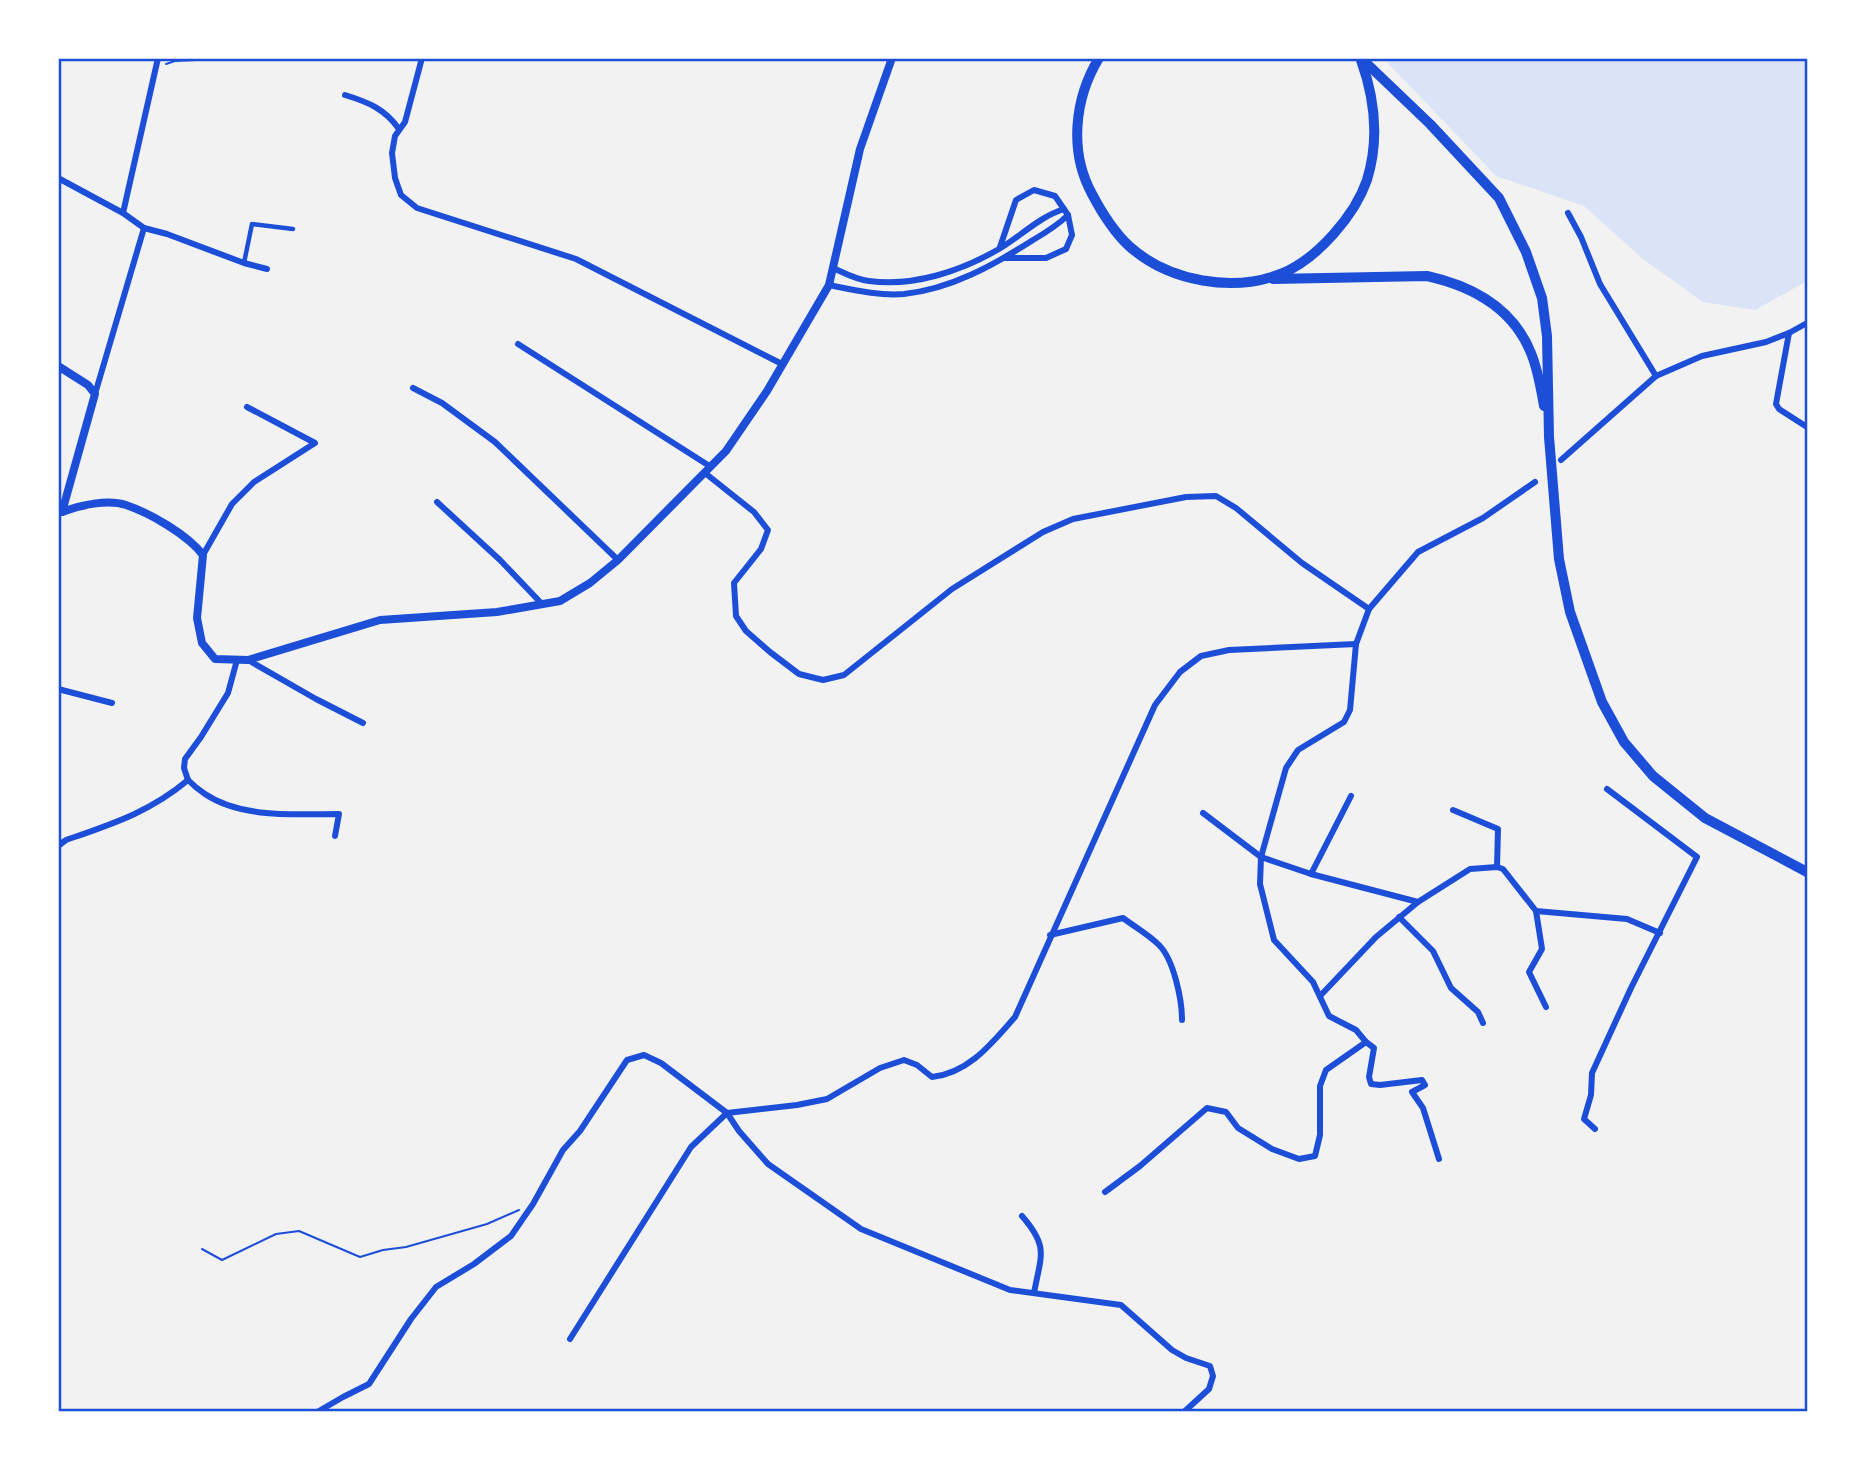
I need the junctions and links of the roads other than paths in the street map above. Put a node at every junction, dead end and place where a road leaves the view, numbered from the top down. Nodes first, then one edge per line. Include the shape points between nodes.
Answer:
1 (158, 58) edge
2 (422, 58) edge
3 (892, 58) edge
4 (1099, 58) edge
5 (1361, 58) edge
6 (345, 95) dead end
7 (399, 130) junction
8 (58, 178) edge
9 (123, 212) junction
10 (1066, 212) junction
11 (1568, 213) dead end
12 (144, 228) junction
13 (293, 229) dead end
14 (999, 249) junction
15 (1005, 258) junction
16 (244, 262) junction
17 (833, 268) junction
18 (267, 269) dead end
19 (1258, 279) junction
20 (830, 285) junction
21 (1807, 323) edge
22 (1789, 333) junction
23 (518, 344) dead end
24 (782, 364) junction
25 (58, 366) edge
26 (1656, 376) junction
27 (413, 388) dead end
28 (95, 394) junction
29 (247, 407) dead end
30 (1807, 428) edge
31 (1549, 437) junction
32 (1561, 460) dead end
33 (708, 470) junction
34 (1535, 482) dead end
35 (62, 493) edge
36 (438, 502) dead end
37 (60, 516) edge
38 (202, 555) junction
39 (618, 560) junction
40 (542, 604) junction
41 (1369, 609) junction
42 (1356, 644) junction
43 (237, 660) junction
44 (248, 660) junction
45 (58, 689) edge
46 (112, 703) dead end
47 (363, 723) dead end
48 (188, 780) junction
49 (1607, 789) dead end
50 (1350, 796) dead end
51 (1453, 810) dead end
52 (1203, 813) dead end
53 (335, 836) dead end
54 (58, 846) edge
55 (1261, 857) junction
56 (1496, 867) junction
57 (1807, 872) edge
58 (1311, 874) junction
59 (1418, 902) junction
60 (1536, 911) junction
61 (1399, 917) junction
62 (1660, 933) junction
63 (1050, 935) junction
64 (1321, 995) junction
65 (1546, 1007) dead end
66 (1182, 1020) dead end
67 (1483, 1023) dead end
68 (1366, 1042) junction
69 (727, 1113) junction
70 (1595, 1129) dead end
71 (1439, 1159) dead end
72 (1105, 1192) dead end
73 (1022, 1216) dead end
74 (1034, 1293) junction
75 (570, 1339) dead end
76 (319, 1411) edge
77 (1185, 1411) edge

1 - 9 street
2 - 7 street
3 - 17 main road via 860,149
4 - 19 highway via 1080,103 1077,148 1085,181 1102,213 1129,246 1165,269 1219,283
5 - 19 highway via 1372,98 1375,136 1366,182 1355,207 1301,263
5 - 31 highway via 1499,198 1526,252 1542,298
6 - 7 street via 370,102
7 - 24 street via 393,153 395,178 401,195 417,208 576,259
8 - 9 street
9 - 12 street
10 - 14 street via 1052,213
10 - 14 street via 1055,197 1034,190 1016,200
10 - 15 street via 1060,223
10 - 15 street via 1072,235 1066,250 1046,258
11 - 26 street via 1600,285
12 - 16 street
12 - 28 street
13 - 16 street via 252,224
14 - 17 street via 935,276 903,283 866,281
15 - 20 street via 938,287 904,294
16 - 18 street
17 - 20 main road
19 - 31 highway via 1427,276 1452,281 1491,301 1506,314 1532,355
20 - 24 main road
21 - 22 street
22 - 26 street via 1702,356
22 - 30 street via 1776,404
23 - 33 street
24 - 33 main road via 726,451
25 - 28 main road
26 - 32 street
27 - 39 street via 495,442
28 - 35 main road
29 - 38 street via 315,443 254,482 232,504
31 - 57 highway via 1559,559 1570,612 1602,702 1624,742 1653,776 1705,818
33 - 39 main road
33 - 41 street via 768,530 761,549 734,583 736,616 746,631 799,674 822,680 845,675 952,589 1044,532 1073,519 1186,497 1216,496 1236,508 1302,563
34 - 41 street via 1483,518 1418,552
35 - 37 main road
36 - 40 street
37 - 38 main road via 76,506 124,504 169,526
38 - 43 main road via 197,618 202,643 215,659
39 - 40 main road via 560,601
40 - 44 main road via 497,612 380,620
41 - 42 street
42 - 55 street via 1345,722 1298,750 1286,768
42 - 63 street via 1229,650 1201,656 1180,672 1155,705
43 - 44 main road
43 - 48 street via 228,693 185,760
44 - 47 street
45 - 46 street
48 - 53 street via 206,795 268,814 339,814
48 - 54 street via 127,819
49 - 62 street via 1697,857
50 - 58 street
51 - 56 street via 1498,830
52 - 55 street
55 - 58 street
55 - 64 street via 1260,884 1274,940
56 - 59 street via 1470,869
56 - 60 street via 1503,869
58 - 59 street
59 - 61 street
60 - 62 street via 1627,919
60 - 65 street via 1542,949 1529,972
61 - 64 street
61 - 67 street via 1433,951 1451,988 1478,1012
62 - 70 street via 1592,1073 1584,1119
63 - 66 street via 1123,918 1161,947 1180,993
63 - 69 street via 1015,1017 984,1053 948,1075 932,1077 904,1060 880,1068 827,1099
64 - 68 street via 1329,1016 1356,1030
68 - 71 street via 1374,1048 1371,1084 1422,1080 1425,1085 1412,1092 1423,1108
68 - 72 street via 1326,1070 1320,1086 1315,1156 1299,1159 1272,1149 1238,1128 1226,1112 1207,1108
69 - 74 street via 768,1164 861,1230 1010,1290
69 - 75 street via 691,1147
69 - 76 street via 661,1063 644,1055 626,1060 580,1131 562,1150 511,1236 436,1287 369,1384
73 - 74 street via 1042,1250
74 - 77 street via 1121,1305 1172,1350 1210,1366 1209,1389

